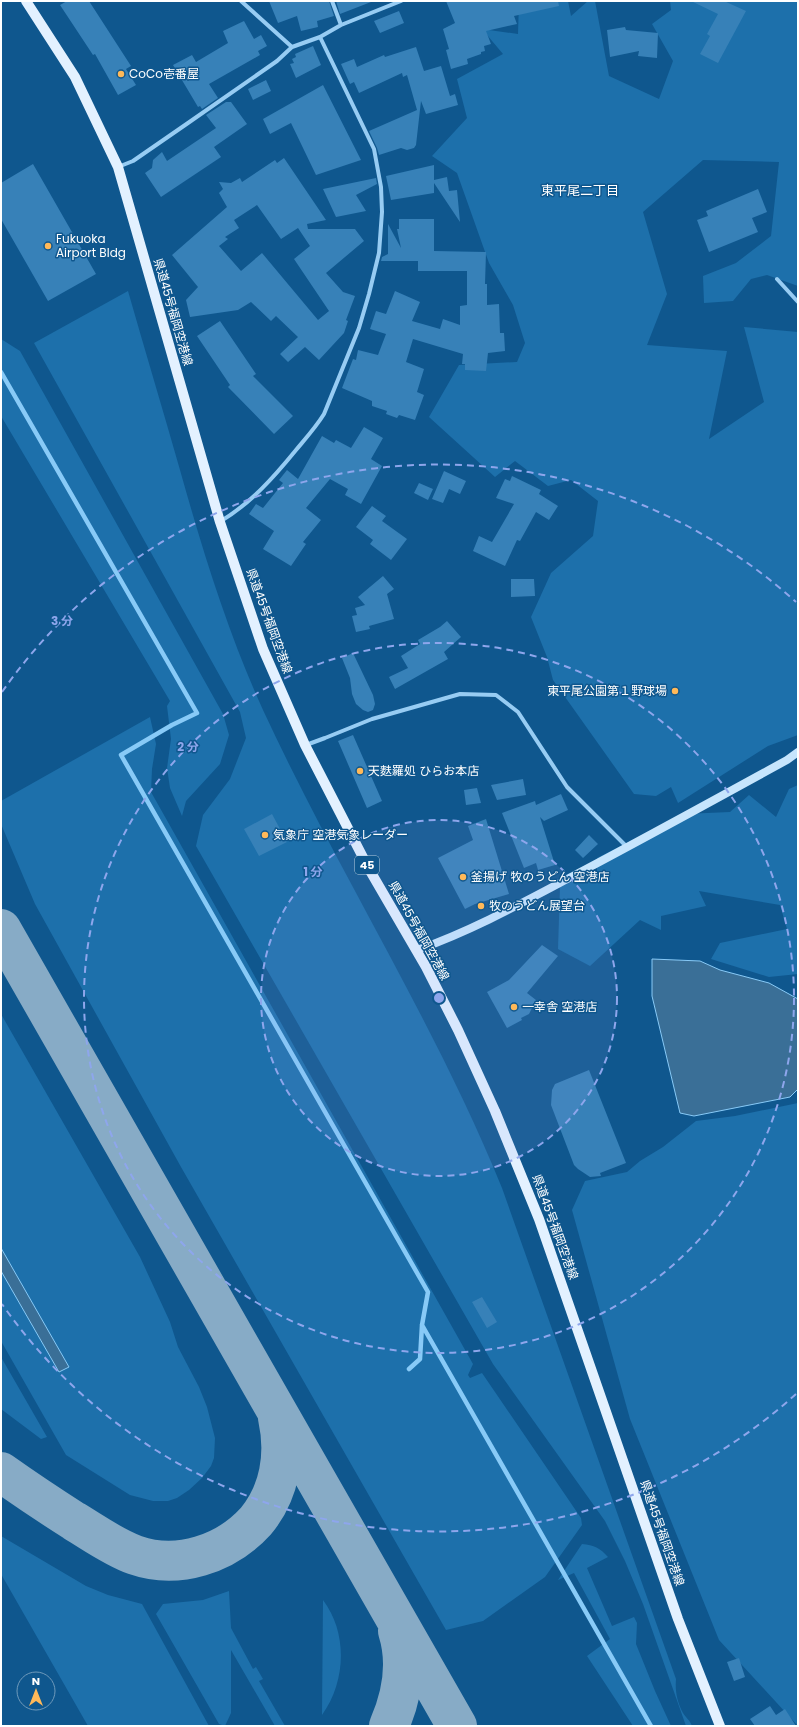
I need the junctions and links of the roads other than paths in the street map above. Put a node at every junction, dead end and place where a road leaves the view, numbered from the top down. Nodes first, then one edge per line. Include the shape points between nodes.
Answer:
1 (26, 1) edge
2 (241, 1) edge
3 (332, 1) edge
4 (401, 1) edge
5 (341, 25) junction
6 (320, 37) junction
7 (292, 47) junction
8 (118, 167) junction
9 (777, 279) dead end
10 (798, 302) edge
11 (220, 522) junction
12 (305, 745) junction
13 (798, 752) edge
14 (627, 847) junction
15 (416, 950) junction
16 (720, 1726) edge

1 - 8 main road, 県道45号福岡空港線 / 45 via 75,77
2 - 7 street
3 - 5 street
4 - 5 street
5 - 6 street
6 - 7 street
6 - 11 street via 374,149 381,187 379,254 370,294 324,414 276,474 244,506
7 - 8 street via 277,61 133,161
8 - 11 main road, 県道45号福岡空港線 / 45
9 - 10 street
11 - 12 main road, 県道45号福岡空港線 / 45 via 263,649
12 - 14 street via 372,719 460,694 496,695 518,712 567,787
12 - 15 main road, 県道45号福岡空港線 / 45 via 369,869
13 - 14 street
14 - 15 street via 520,904
15 - 16 main road, 県道45号福岡空港線 / 45 via 458,1030 492,1104 539,1219 678,1619

